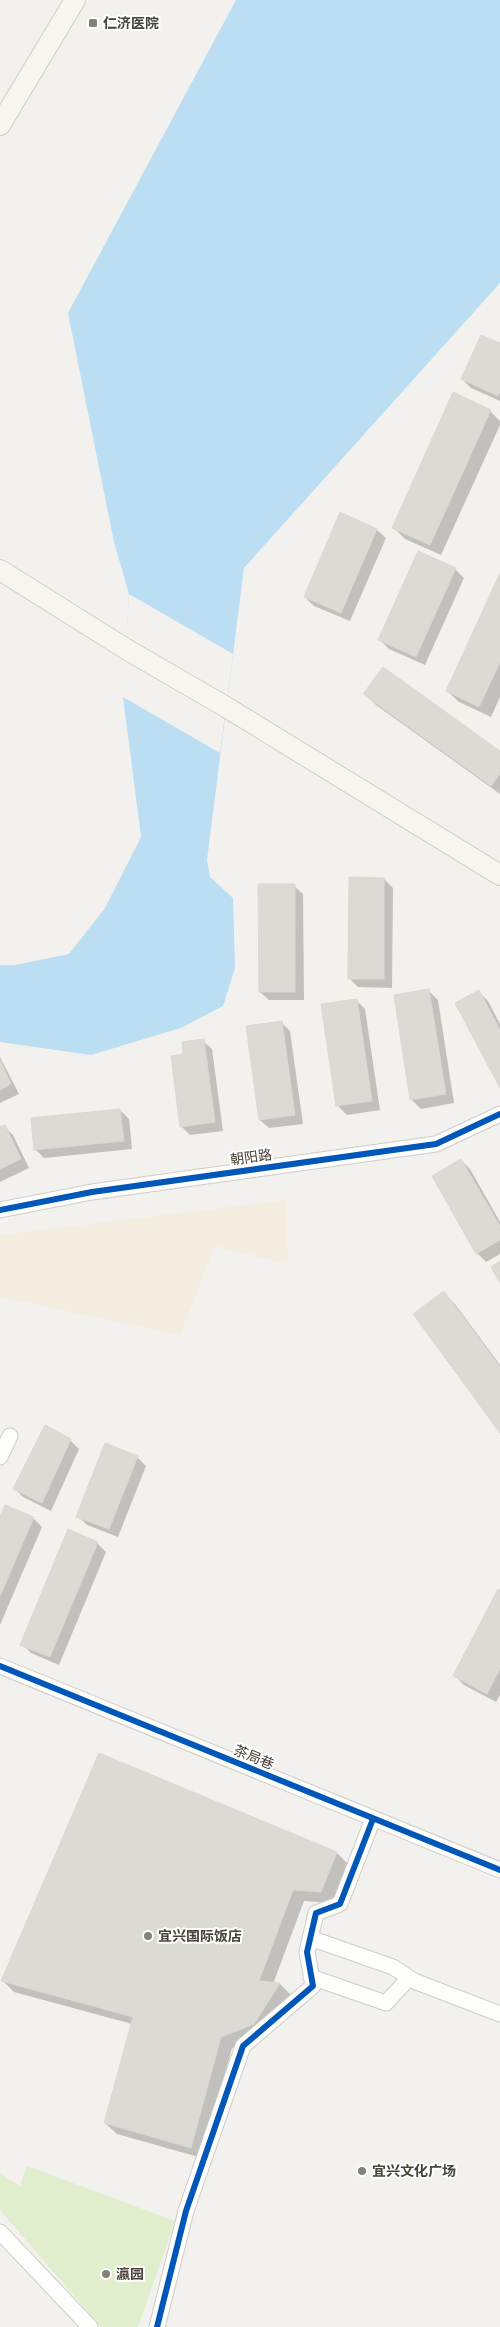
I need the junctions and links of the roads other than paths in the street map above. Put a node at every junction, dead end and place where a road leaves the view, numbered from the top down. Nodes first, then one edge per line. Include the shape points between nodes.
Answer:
1 (75, 0) edge
2 (0, 125) edge
3 (0, 570) edge
4 (500, 875) edge
5 (500, 1114) edge
6 (0, 1210) edge
7 (10, 1436) dead end
8 (0, 1458) edge
9 (0, 1666) edge
10 (373, 1819) junction
11 (500, 1870) edge
12 (310, 1938) junction
13 (311, 1977) junction
14 (409, 1978) junction
15 (500, 2014) edge
16 (0, 2232) edge
17 (90, 2327) edge
18 (157, 2327) edge

1 - 2 main road
3 - 4 main road via 126,650 226,707
5 - 6 street, 朝阳路 via 436,1144 92,1192
7 - 8 street
9 - 10 street, 茶局巷
10 - 11 street, 茶局巷
10 - 12 street via 340,1904 316,1913
12 - 13 street via 307,1952
12 - 14 street via 393,1967
13 - 14 street via 386,2003
13 - 18 street via 313,1986 243,2046 186,2211
14 - 15 street
16 - 17 street

